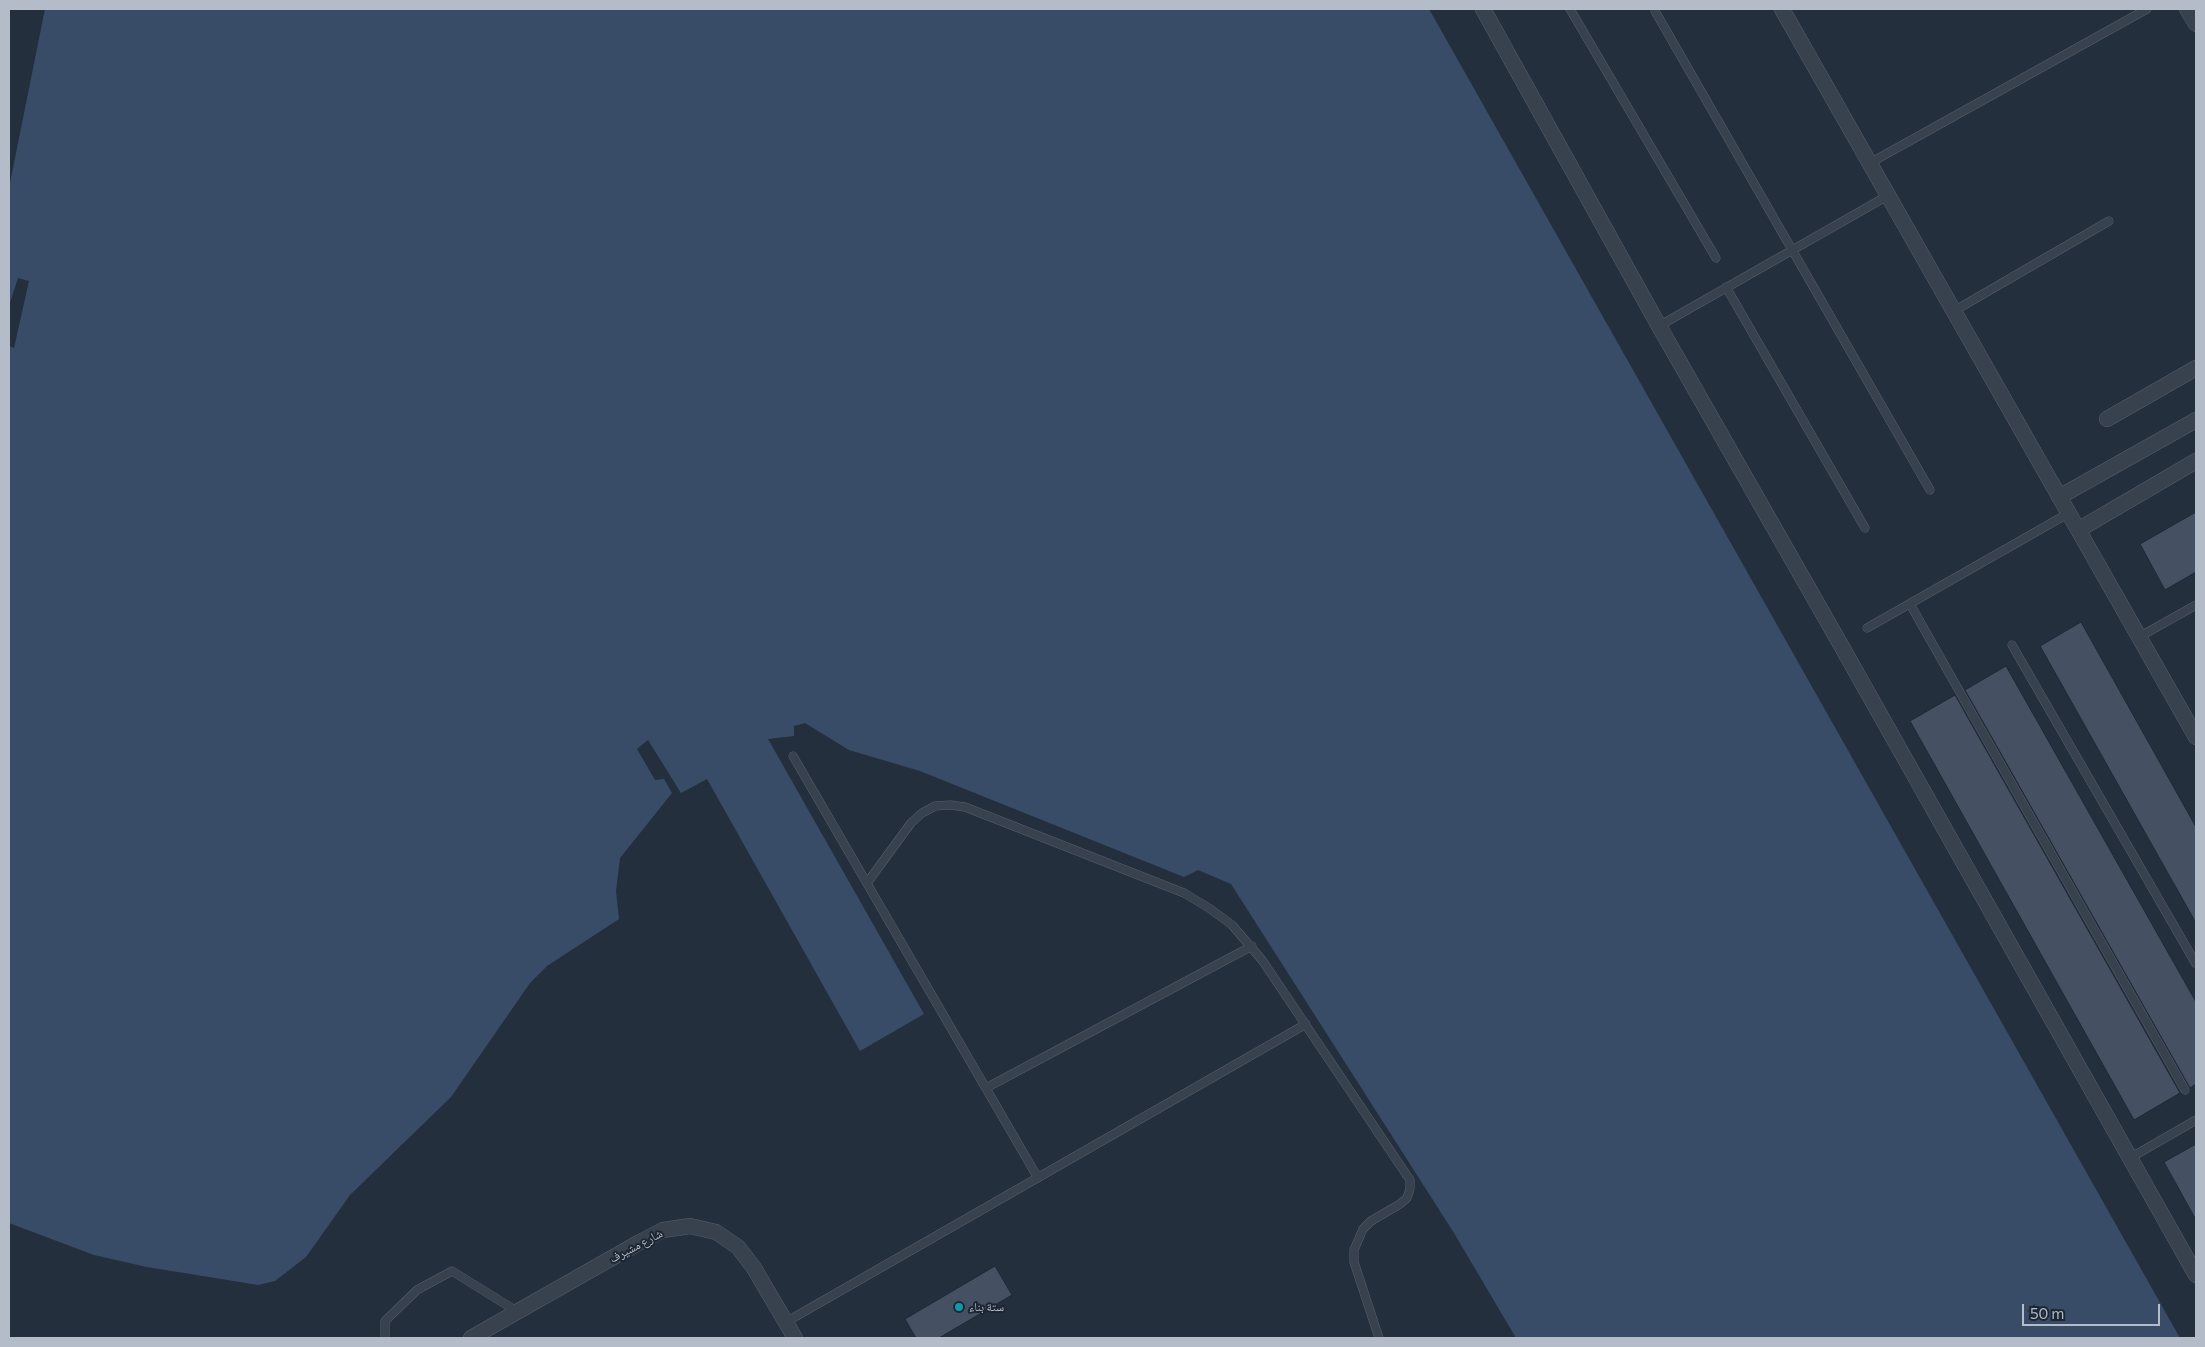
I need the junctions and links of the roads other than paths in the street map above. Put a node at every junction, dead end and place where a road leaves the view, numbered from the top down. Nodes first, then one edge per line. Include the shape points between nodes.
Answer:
1 (1483, 9) edge
2 (1570, 9) edge
3 (1782, 9) edge
4 (2148, 9) edge
5 (2187, 9) edge
6 (1655, 11) dead end
7 (2196, 24) edge
8 (1870, 162) junction
9 (1889, 195) junction
10 (2109, 221) dead end
11 (1792, 250) junction
12 (1716, 258) dead end
13 (1726, 287) junction
14 (1954, 311) junction
15 (1658, 326) junction
16 (2196, 368) edge
17 (2107, 419) dead end
18 (2196, 420) edge
19 (2196, 461) edge
20 (1930, 490) dead end
21 (2059, 497) junction
22 (2069, 513) junction
23 (1865, 528) dead end
24 (2078, 530) junction
25 (1910, 604) junction
26 (2196, 604) edge
27 (1867, 628) dead end
28 (2139, 637) junction
29 (2012, 645) dead end
30 (2196, 737) edge
31 (793, 756) dead end
32 (867, 883) junction
33 (1252, 946) junction
34 (2196, 964) edge
35 (1306, 1024) junction
36 (986, 1088) junction
37 (2185, 1090) dead end
38 (2196, 1120) edge
39 (2130, 1158) junction
40 (1038, 1178) junction
41 (2196, 1275) edge
42 (518, 1312) junction
43 (786, 1322) junction
44 (385, 1338) edge
45 (472, 1338) edge
46 (795, 1338) edge
47 (1379, 1338) edge

1 - 15 street
2 - 12 lane
3 - 8 street
4 - 8 lane
5 - 7 street
6 - 11 lane
8 - 9 street
9 - 11 lane
9 - 14 street
10 - 14 lane
11 - 13 lane
11 - 20 lane
13 - 15 lane
13 - 23 lane
14 - 21 street
15 - 39 street
16 - 17 street
18 - 21 street
19 - 24 street
21 - 22 street
22 - 24 street
22 - 25 lane
24 - 28 street
25 - 27 lane
25 - 37 lane
26 - 28 lane
28 - 30 street
29 - 34 lane
31 - 32 lane
32 - 33 lane via 911,823 935,806 965,807 1184,893 1209,908
32 - 36 lane
33 - 35 lane
33 - 36 lane
35 - 40 lane
35 - 47 lane via 1410,1180 1407,1198 1371,1221 1363,1229 1354,1250 1354,1262
36 - 40 lane
38 - 39 lane
39 - 41 street
40 - 43 lane
42 - 43 street, شارع مشيرف via 664,1230 690,1226 716,1232 738,1247
42 - 44 lane via 452,1271 416,1290 385,1321
42 - 45 street, شارع مشيرف
43 - 46 street, شارع مشيرف

